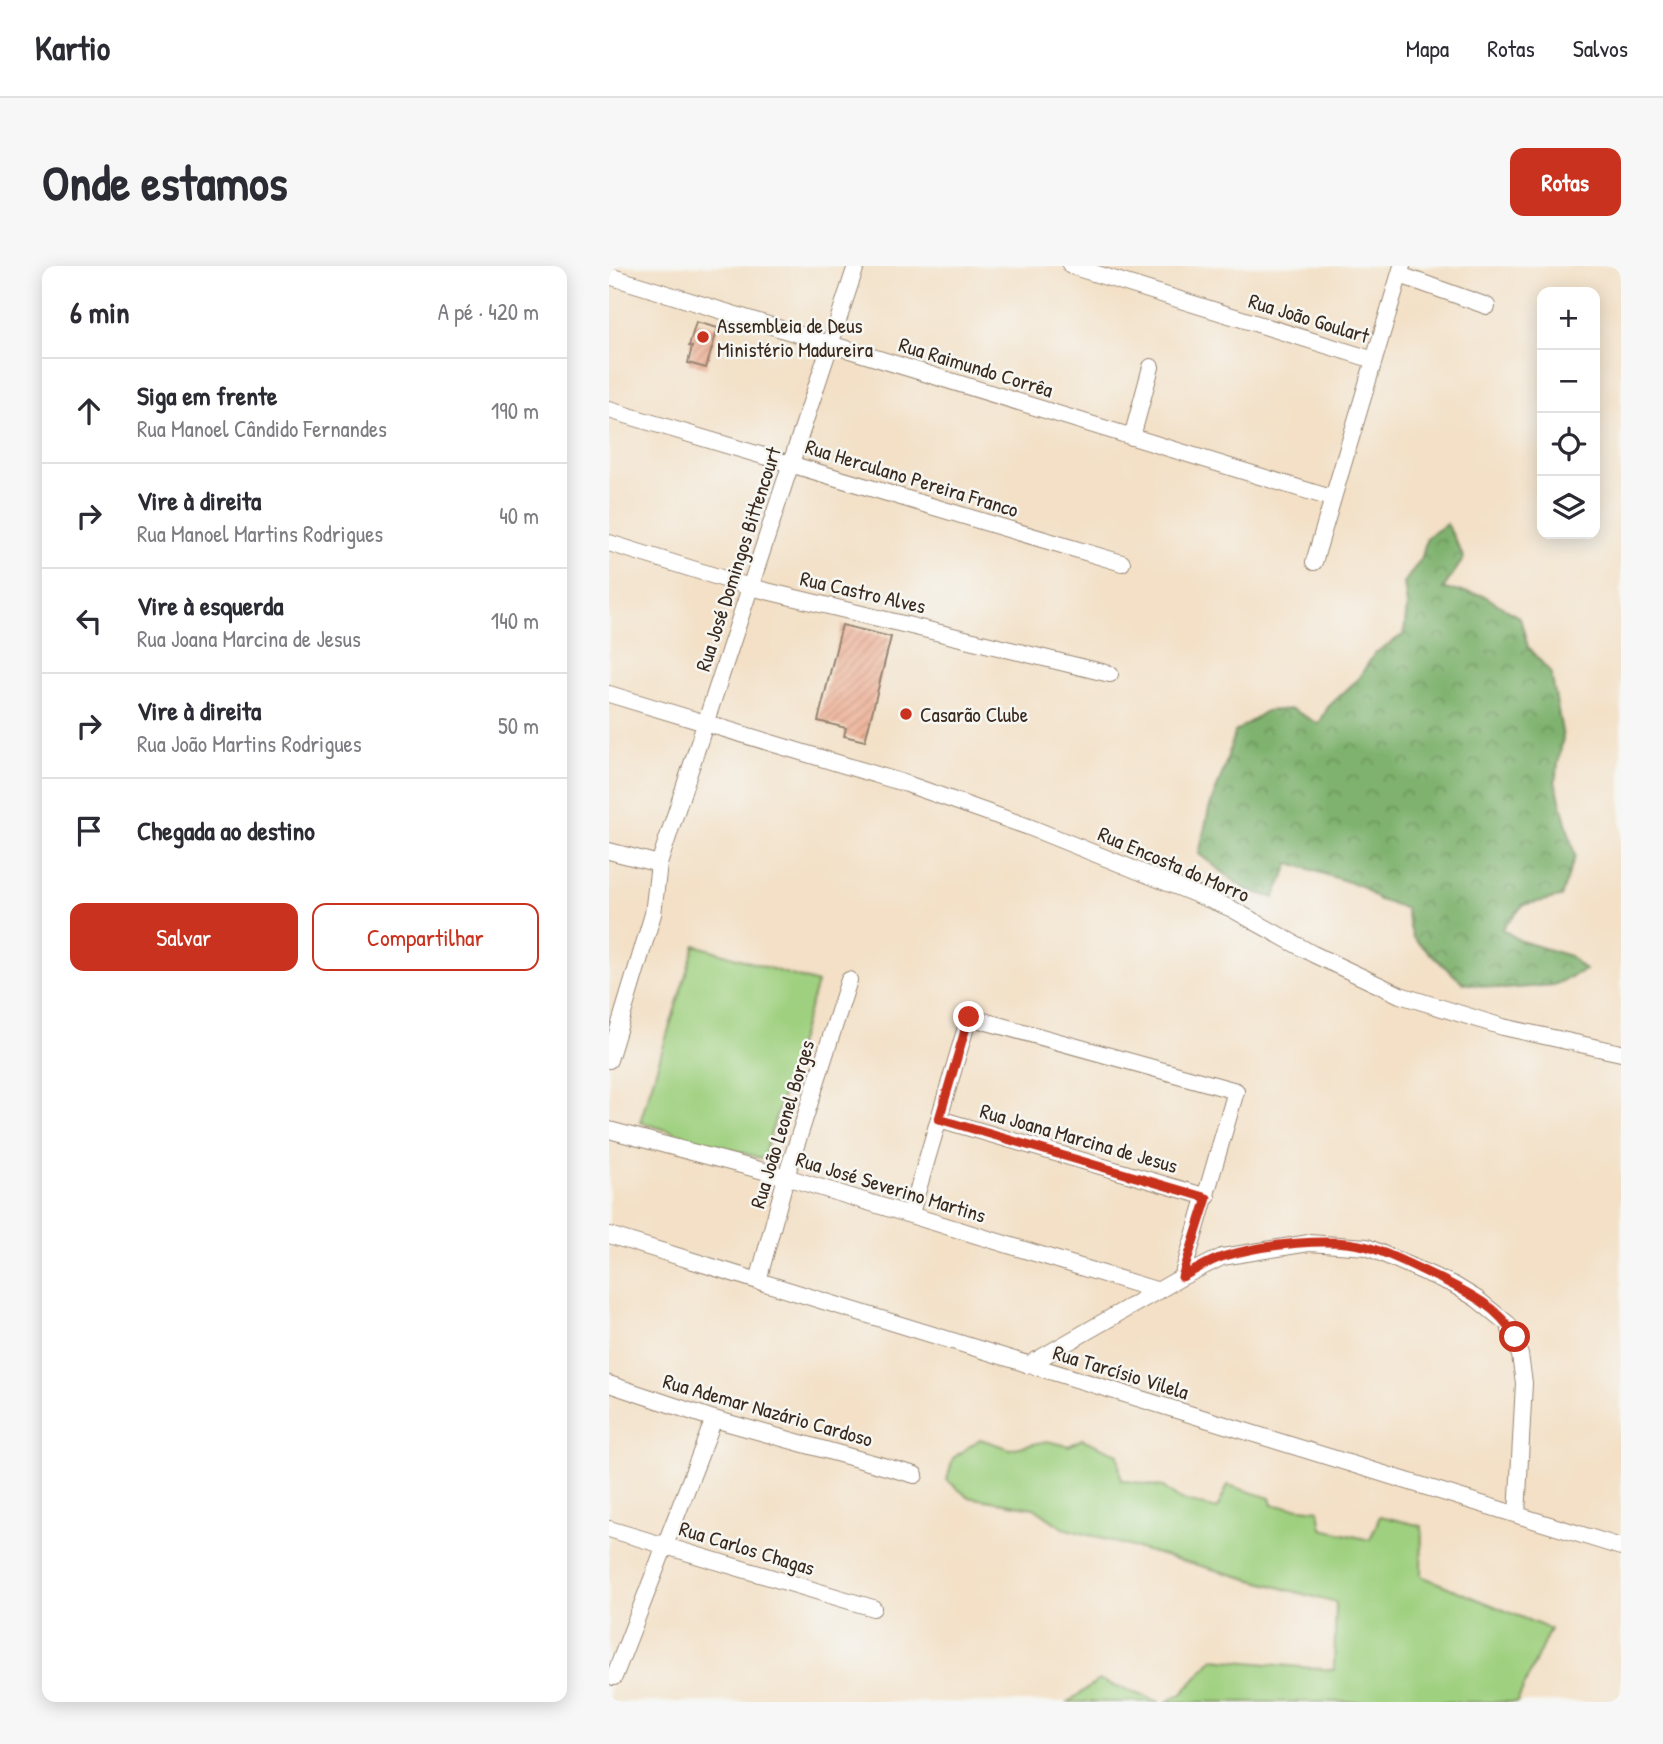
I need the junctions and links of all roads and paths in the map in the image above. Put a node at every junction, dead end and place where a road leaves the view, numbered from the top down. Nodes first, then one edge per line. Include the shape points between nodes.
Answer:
1 (856, 266) edge
2 (1071, 266) edge
3 (1401, 270) edge
4 (609, 276) edge
5 (1487, 306) dead end
6 (831, 344) junction
7 (1374, 360) junction
8 (1151, 366) dead end
9 (609, 410) edge
10 (1132, 437) junction
11 (791, 464) junction
12 (1331, 498) junction
13 (609, 543) edge
14 (1314, 562) dead end
15 (1122, 563) dead end
16 (750, 587) junction
17 (1110, 674) dead end
18 (609, 694) edge
19 (705, 723) junction
20 (609, 851) edge
21 (659, 864) junction
22 (849, 980) dead end
23 (1621, 1053) edge
24 (609, 1060) edge
25 (939, 1119) junction
26 (609, 1130) edge
27 (786, 1177) junction
28 (1207, 1198) junction
29 (911, 1213) junction
30 (609, 1235) edge
31 (1182, 1277) junction
32 (758, 1281) junction
33 (1159, 1291) junction
34 (1028, 1365) junction
35 (609, 1384) edge
36 (715, 1419) junction
37 (915, 1475) dead end
38 (1517, 1515) junction
39 (609, 1529) edge
40 (664, 1545) junction
41 (1621, 1547) edge
42 (873, 1608) dead end
43 (614, 1677) dead end

1 - 6 street, Rua José Domingos Bittencourt
2 - 7 street, Rua João Goulart
3 - 5 street
3 - 7 street
4 - 6 street, Rua Raimundo Corrêa
6 - 10 street, Rua Raimundo Corrêa
6 - 11 street, Rua José Domingos Bittencourt
7 - 12 street
8 - 10 street
9 - 11 street, Rua Herculano Pereira Franco
10 - 12 street, Rua Raimundo Corrêa
11 - 15 street, Rua Herculano Pereira Franco
11 - 16 street, Rua José Domingos Bittencourt
12 - 14 street
13 - 16 street, Rua Castro Alves
16 - 17 street, Rua Castro Alves
16 - 19 street, Rua José Domingos Bittencourt
18 - 19 street, Rua Encosta do Morro
19 - 21 street, Rua José Domingos Bittencourt
19 - 23 street, Rua Encosta do Morro via 907,784 1029,827 1230,908 1400,995 1503,1027
20 - 21 street
21 - 24 street, Rua José Domingos Bittencourt via 653,914
22 - 27 street, Rua João Leonel Borges
25 - 28 street, Rua Joana Marcina de Jesus
25 - 28 street via 969,1017 1236,1091
25 - 29 street
26 - 27 street, Rua José Severino Martins
27 - 29 street, Rua José Severino Martins
27 - 32 street, Rua João Leonel Borges
28 - 31 street
29 - 33 street, Rua José Severino Martins
30 - 32 street, Rua Tarcísio Vilela
31 - 33 street
31 - 38 street via 1238,1253 1335,1243 1374,1249 1477,1299 1508,1324 1520,1355 1524,1383
32 - 34 street, Rua Tarcísio Vilela
33 - 34 street
34 - 38 street, Rua Tarcísio Vilela
35 - 36 street, Rua Ademar Nazário Cardoso
36 - 37 street, Rua Ademar Nazário Cardoso
36 - 40 street
38 - 41 street, Rua Tarcísio Vilela
39 - 40 street, Rua Carlos Chagas
40 - 42 street, Rua Carlos Chagas
40 - 43 street

